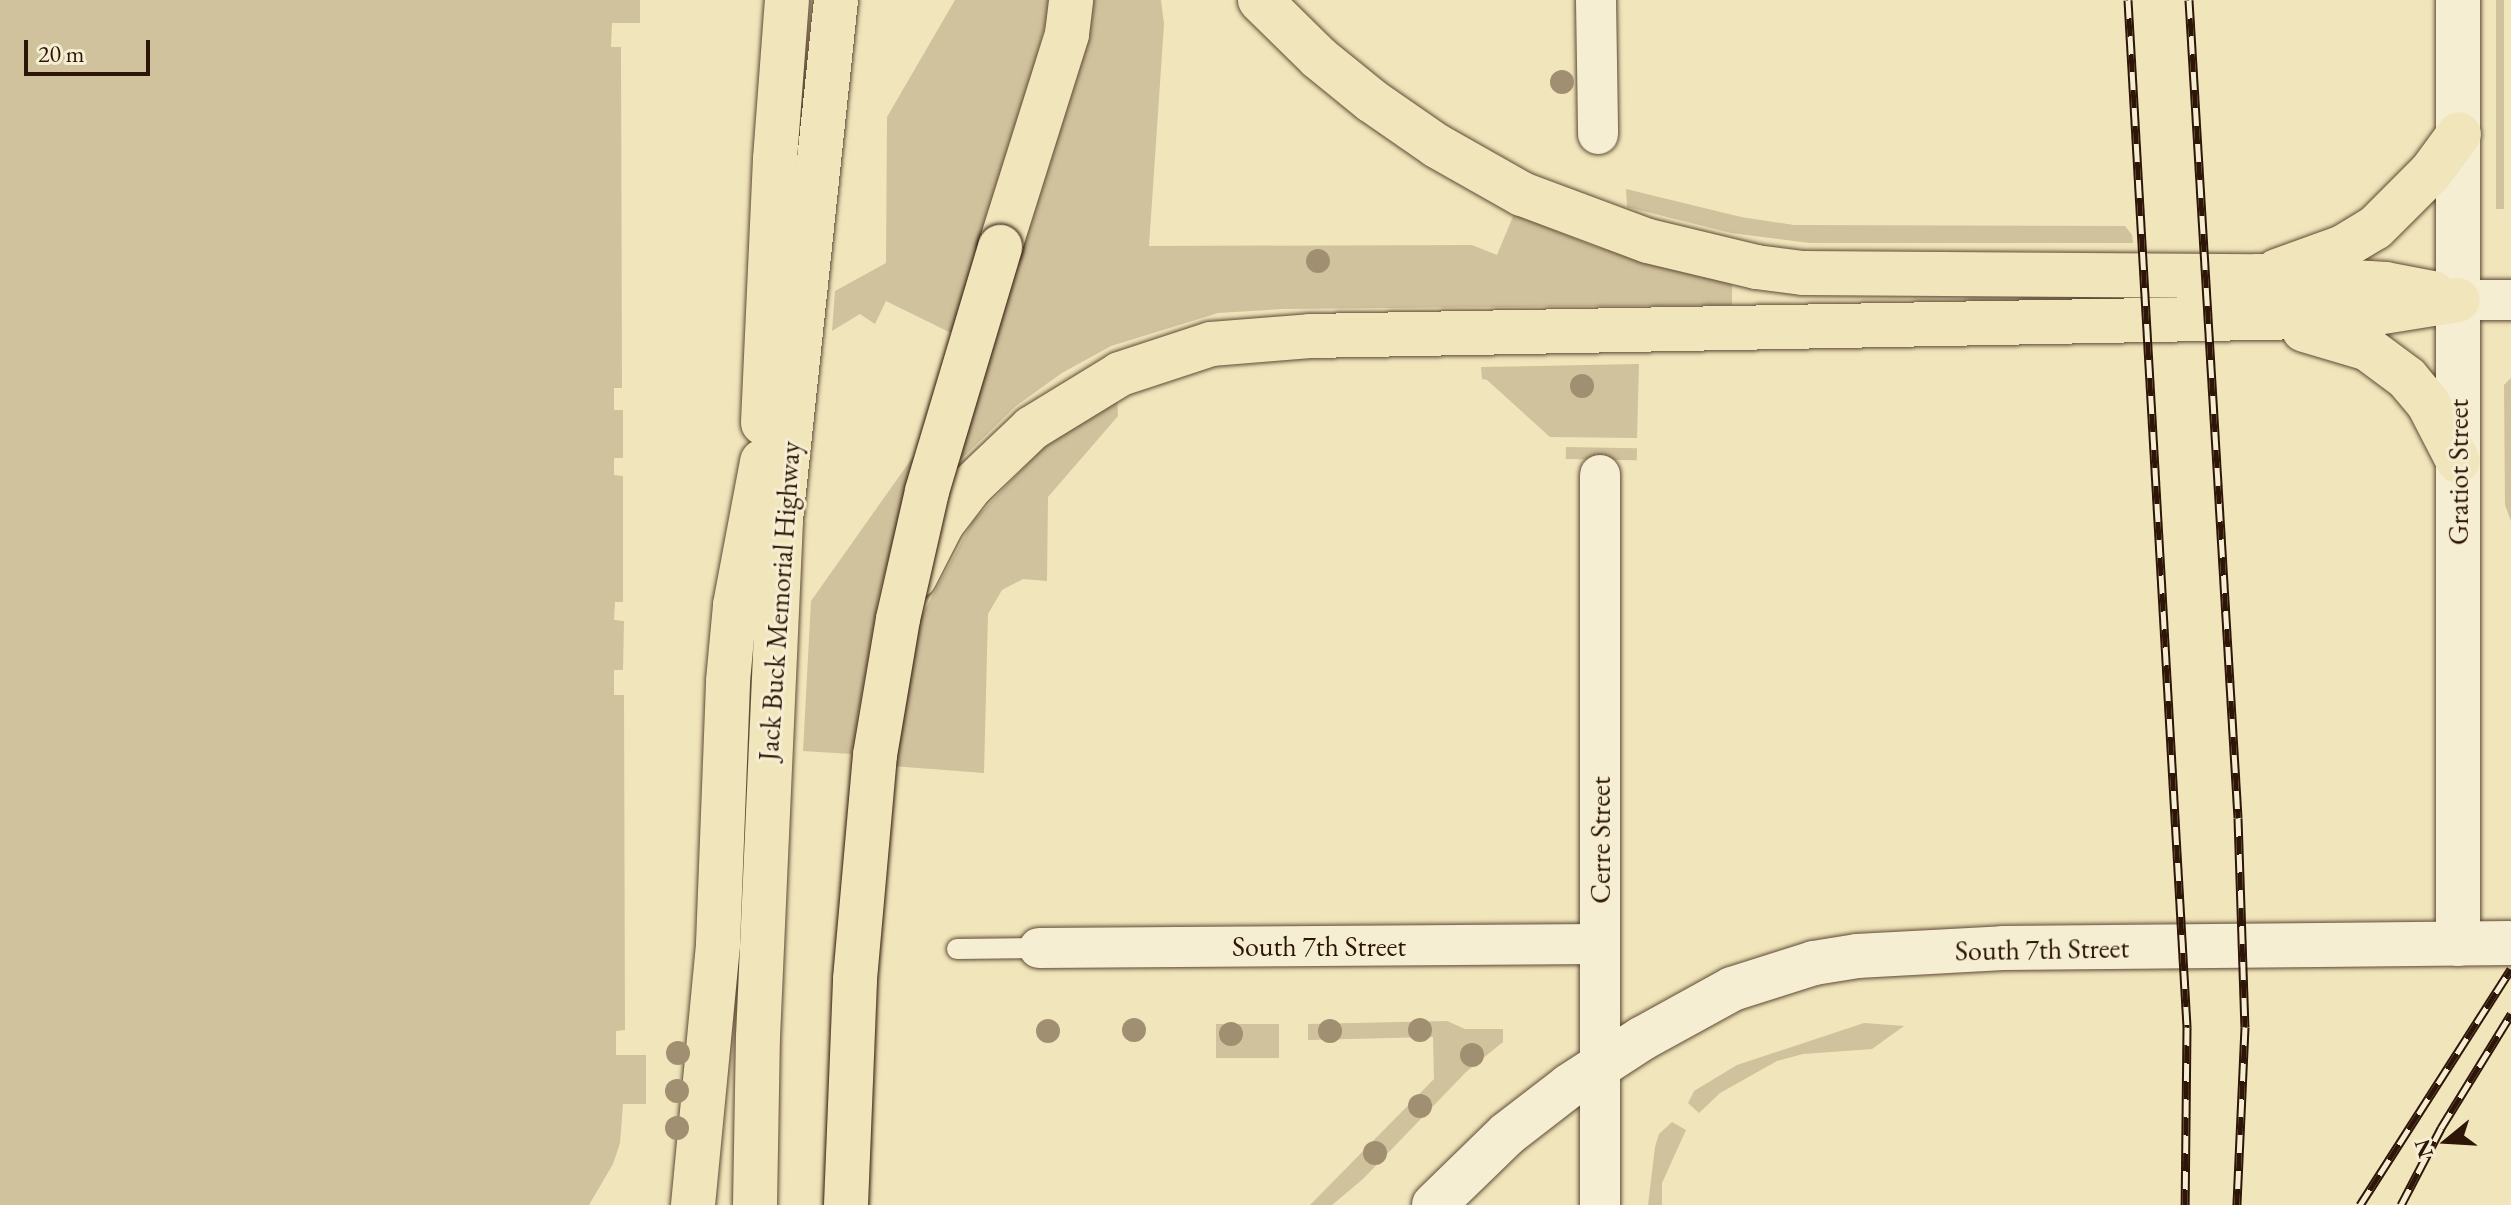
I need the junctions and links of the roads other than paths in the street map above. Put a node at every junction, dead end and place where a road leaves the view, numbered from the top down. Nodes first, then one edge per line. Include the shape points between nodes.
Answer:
1 (787, 0) edge
2 (836, 0) edge
3 (1071, 0) edge
4 (1260, 0) edge
5 (1596, 0) edge
6 (2458, 0) edge
7 (1598, 134) dead end
8 (2459, 134) junction
9 (2258, 276) junction
10 (2458, 300) junction
11 (2511, 300) edge
12 (2259, 319) junction
13 (2458, 461) junction
14 (762, 462) junction
15 (1600, 475) dead end
16 (2511, 943) edge
17 (1599, 944) junction
18 (2458, 944) junction
19 (1039, 948) joint
20 (957, 949) dead end
21 (1599, 1066) junction
22 (693, 1205) edge
23 (754, 1205) edge
24 (845, 1205) edge
25 (1434, 1205) edge
26 (1600, 1205) edge

1 - 14 highway, Jack Buck Memorial Highway
2 - 23 highway, Jack Buck Memorial Highway via 781,520
3 - 24 highway, bridge via 1067,34 917,532 898,619 875,755 855,979
4 - 9 highway via 1319,58 1437,146 1522,194 1648,241 1803,273
5 - 7 street
6 - 8 main road, Gratiot Street
8 - 9 highway via 2431,172 2375,228 2304,263
8 - 10 main road, Gratiot Street
9 - 10 highway via 2386,284
10 - 11 street
10 - 12 highway via 2358,316
10 - 13 main road, Gratiot Street
12 - 13 highway via 2343,339 2385,360 2428,403
12 - 24 highway, bridge via 1310,336 1211,344 1162,357 1107,381 1032,428 971,486 942,524 901,613 873,756 854,979
13 - 18 main road, Gratiot Street
14 - 22 highway via 729,666 718,944
14 - 23 highway, Jack Buck Memorial Highway
15 - 17 street, Cerre Street
16 - 18 main road, South 7th Street
17 - 19 street, South 7th Street
17 - 21 street, Cerre Street
18 - 21 main road, South 7th Street via 2003,948 1857,956 1814,963 1732,989
19 - 20 lane
21 - 25 main road, South 7th Street via 1507,1134
21 - 26 street, Cerre Street

